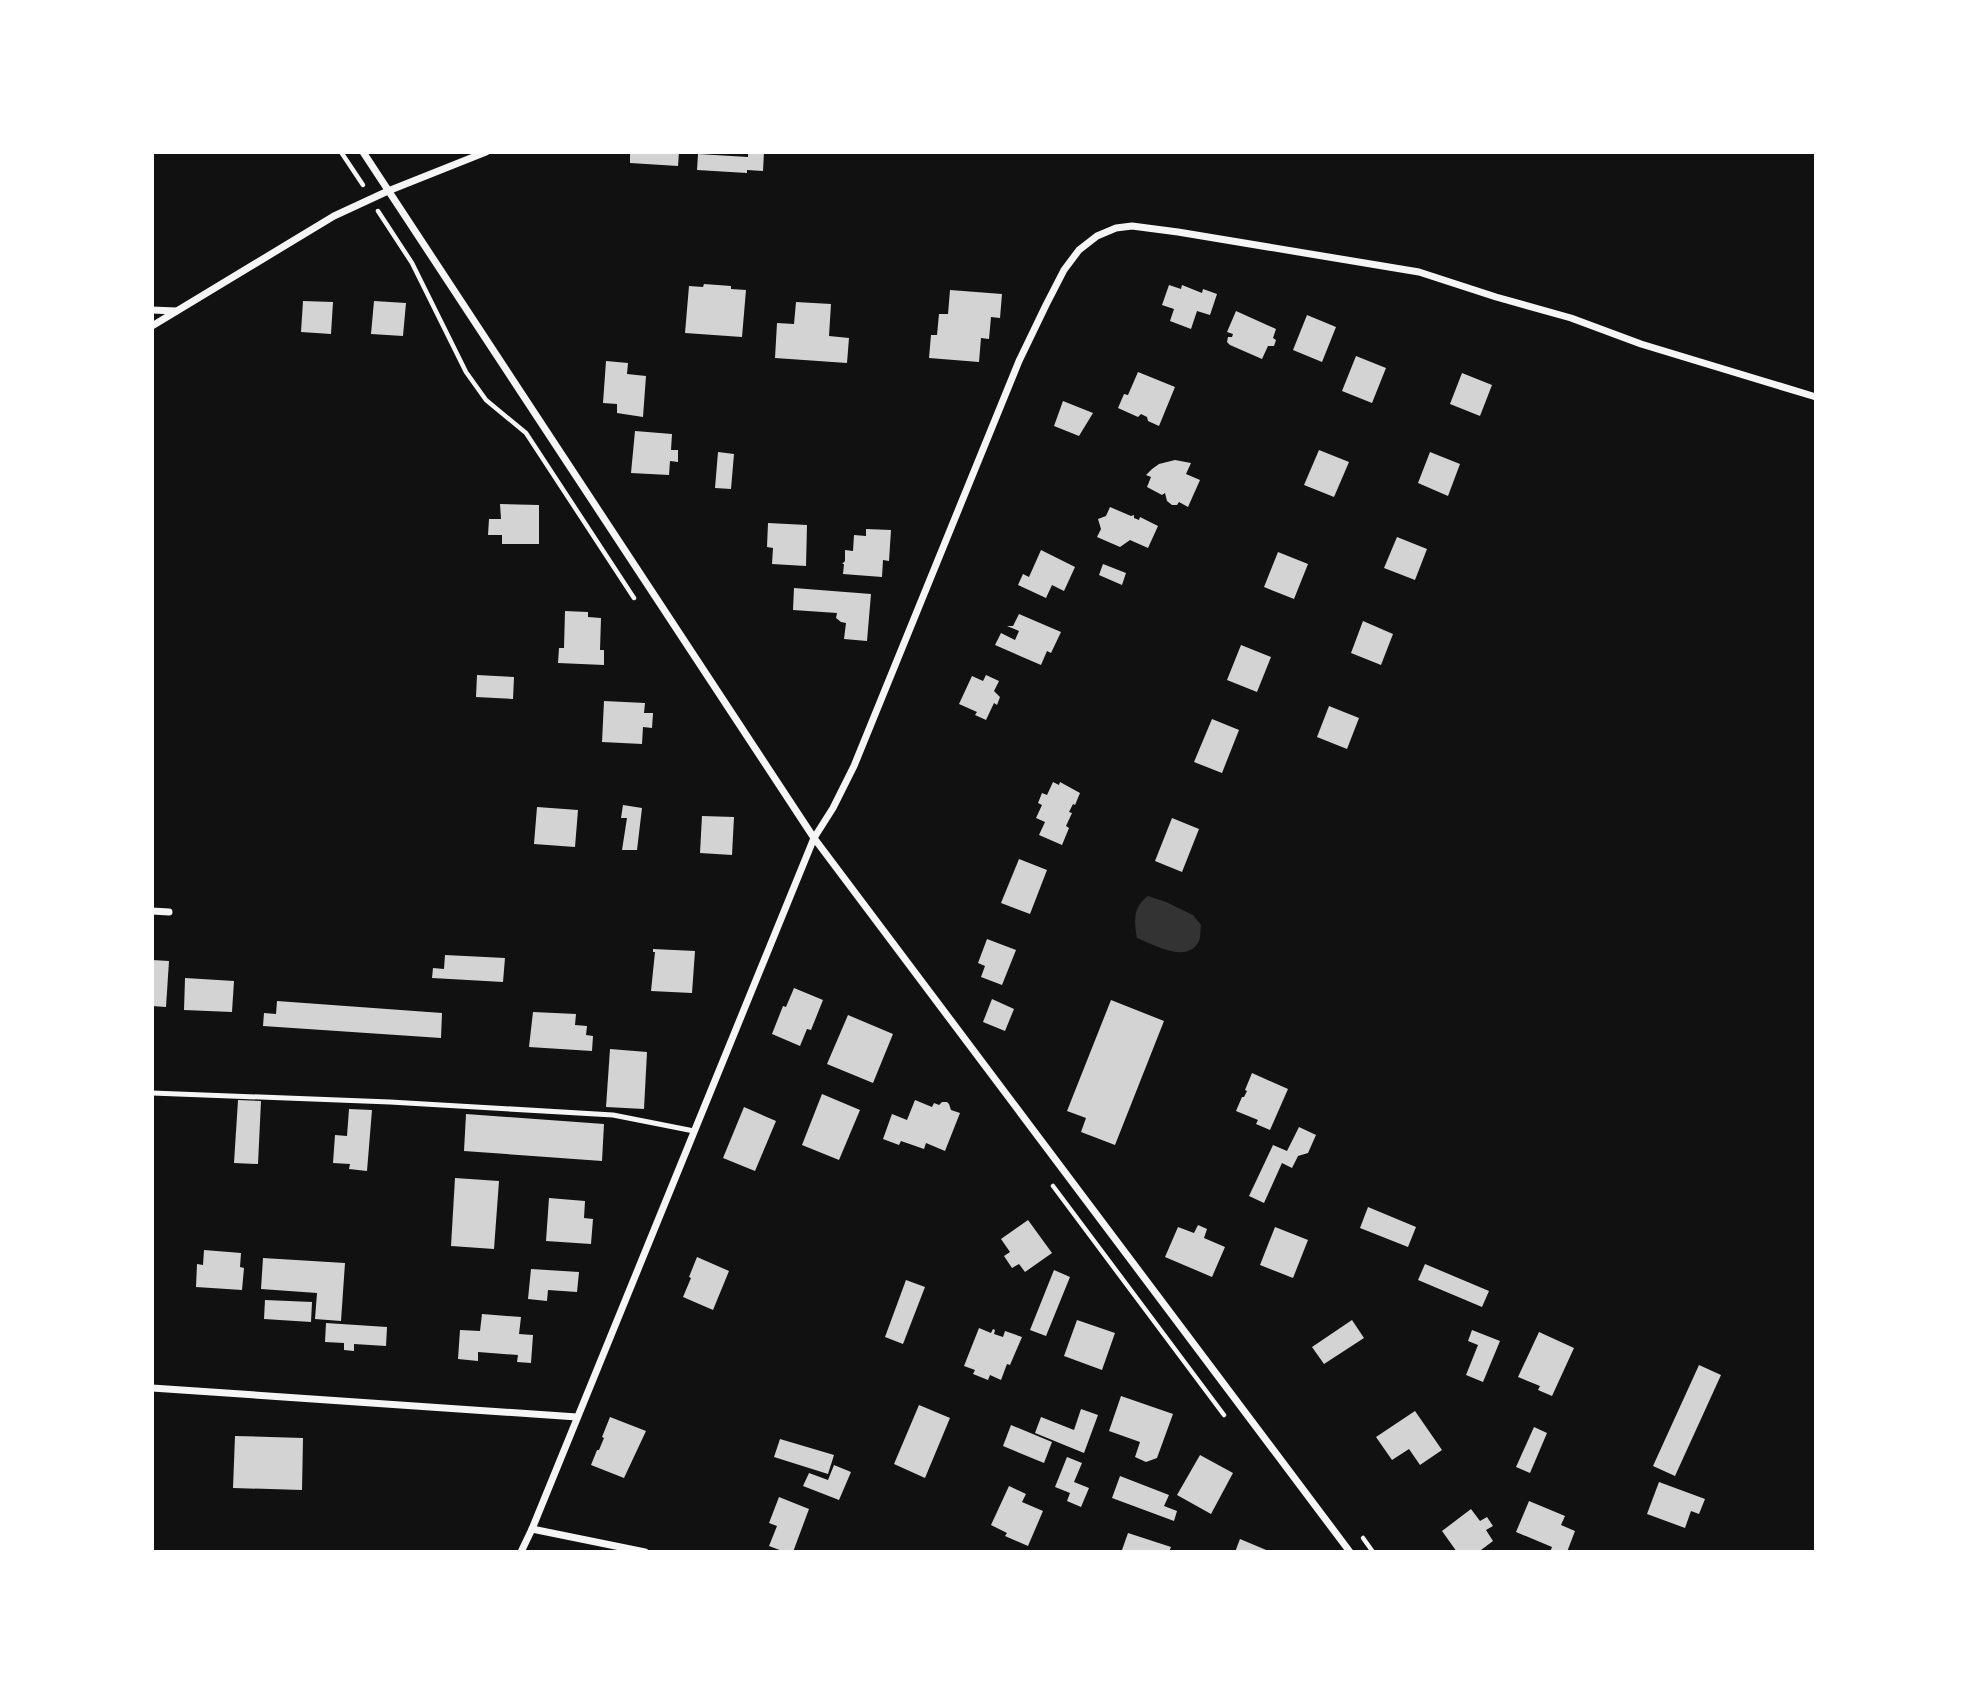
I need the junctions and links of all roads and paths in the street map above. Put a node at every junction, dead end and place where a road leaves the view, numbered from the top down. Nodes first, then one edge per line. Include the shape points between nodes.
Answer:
1 (341, 152) edge
2 (363, 152) edge
3 (486, 152) edge
4 (366, 190) dead end
5 (388, 191) junction
6 (152, 310) edge
7 (177, 311) junction
8 (152, 326) edge
9 (1816, 397) edge
10 (814, 838) junction
11 (152, 911) edge
12 (169, 912) dead end
13 (152, 1093) edge
14 (694, 1131) junction
15 (152, 1388) edge
16 (578, 1417) junction
17 (532, 1529) junction
18 (1361, 1536) dead end
19 (521, 1552) edge
20 (645, 1552) edge
21 (1350, 1552) edge
22 (1373, 1552) edge

1 - 4 path
2 - 5 street
3 - 5 street
5 - 7 street via 334,216
5 - 10 street
6 - 7 street
7 - 8 street
9 - 10 street via 1419,272 1178,232 1115,228 1079,250 1064,270 1024,350 854,766
10 - 14 street
10 - 21 street
11 - 12 street
13 - 14 lane via 613,1115
14 - 16 street
15 - 16 street
16 - 17 street
17 - 19 street
17 - 20 street
18 - 22 path

